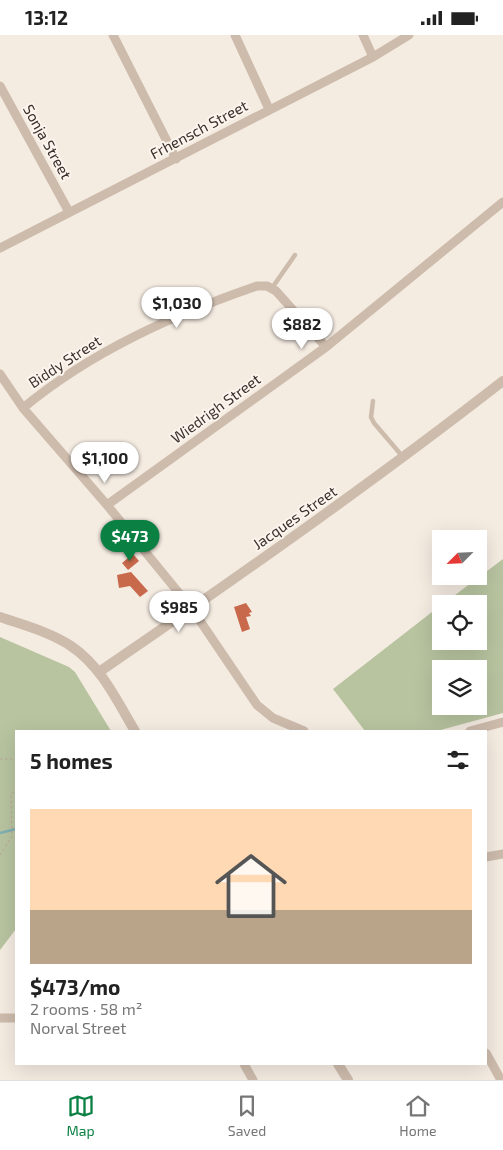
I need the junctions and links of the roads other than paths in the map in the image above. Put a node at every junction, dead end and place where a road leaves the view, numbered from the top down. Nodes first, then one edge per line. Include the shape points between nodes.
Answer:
1 (113, 35) edge
2 (235, 35) edge
3 (363, 35) edge
4 (409, 35) edge
5 (372, 57) junction
6 (0, 86) edge
7 (269, 109) junction
8 (176, 159) junction
9 (503, 202) edge
10 (69, 212) junction
11 (0, 248) edge
12 (295, 255) dead end
13 (272, 288) junction
14 (326, 347) junction
15 (0, 374) edge
16 (503, 381) edge
17 (373, 401) dead end
18 (23, 408) junction
19 (404, 459) junction
20 (107, 505) junction
21 (192, 609) junction
22 (0, 617) edge
23 (99, 672) junction
24 (503, 722) edge
25 (134, 730) edge
26 (301, 730) edge
27 (474, 730) edge
28 (503, 854) edge
29 (487, 857) edge
30 (0, 1017) edge
31 (15, 1018) edge
32 (487, 1055) edge
33 (244, 1065) edge
34 (338, 1065) edge
35 (252, 1080) edge
36 (341, 1080) edge
37 (348, 1080) edge
38 (501, 1080) edge

1 - 8 street
2 - 7 street
3 - 5 street
4 - 5 street, Frhensch Street
5 - 7 street, Frhensch Street
6 - 10 street, Sonja Street
7 - 8 street, Frhensch Street
8 - 10 street, Frhensch Street
9 - 14 street, Wiedrigh Street
10 - 11 street, Frhensch Street
12 - 13 lane
13 - 14 street
13 - 18 street, Biddy Street via 257,286 147,330 71,371
14 - 20 street, Wiedrigh Street
15 - 18 street
16 - 19 street, Jacques Street
17 - 19 lane via 370,417
18 - 20 street
19 - 21 street, Jacques Street
20 - 21 street
21 - 23 street, Jacques Street
21 - 26 street via 262,710 273,719
22 - 23 street via 70,645
23 - 25 street
24 - 27 street
28 - 29 street
30 - 31 street
32 - 38 street
33 - 35 street
34 - 36 street
34 - 37 street

